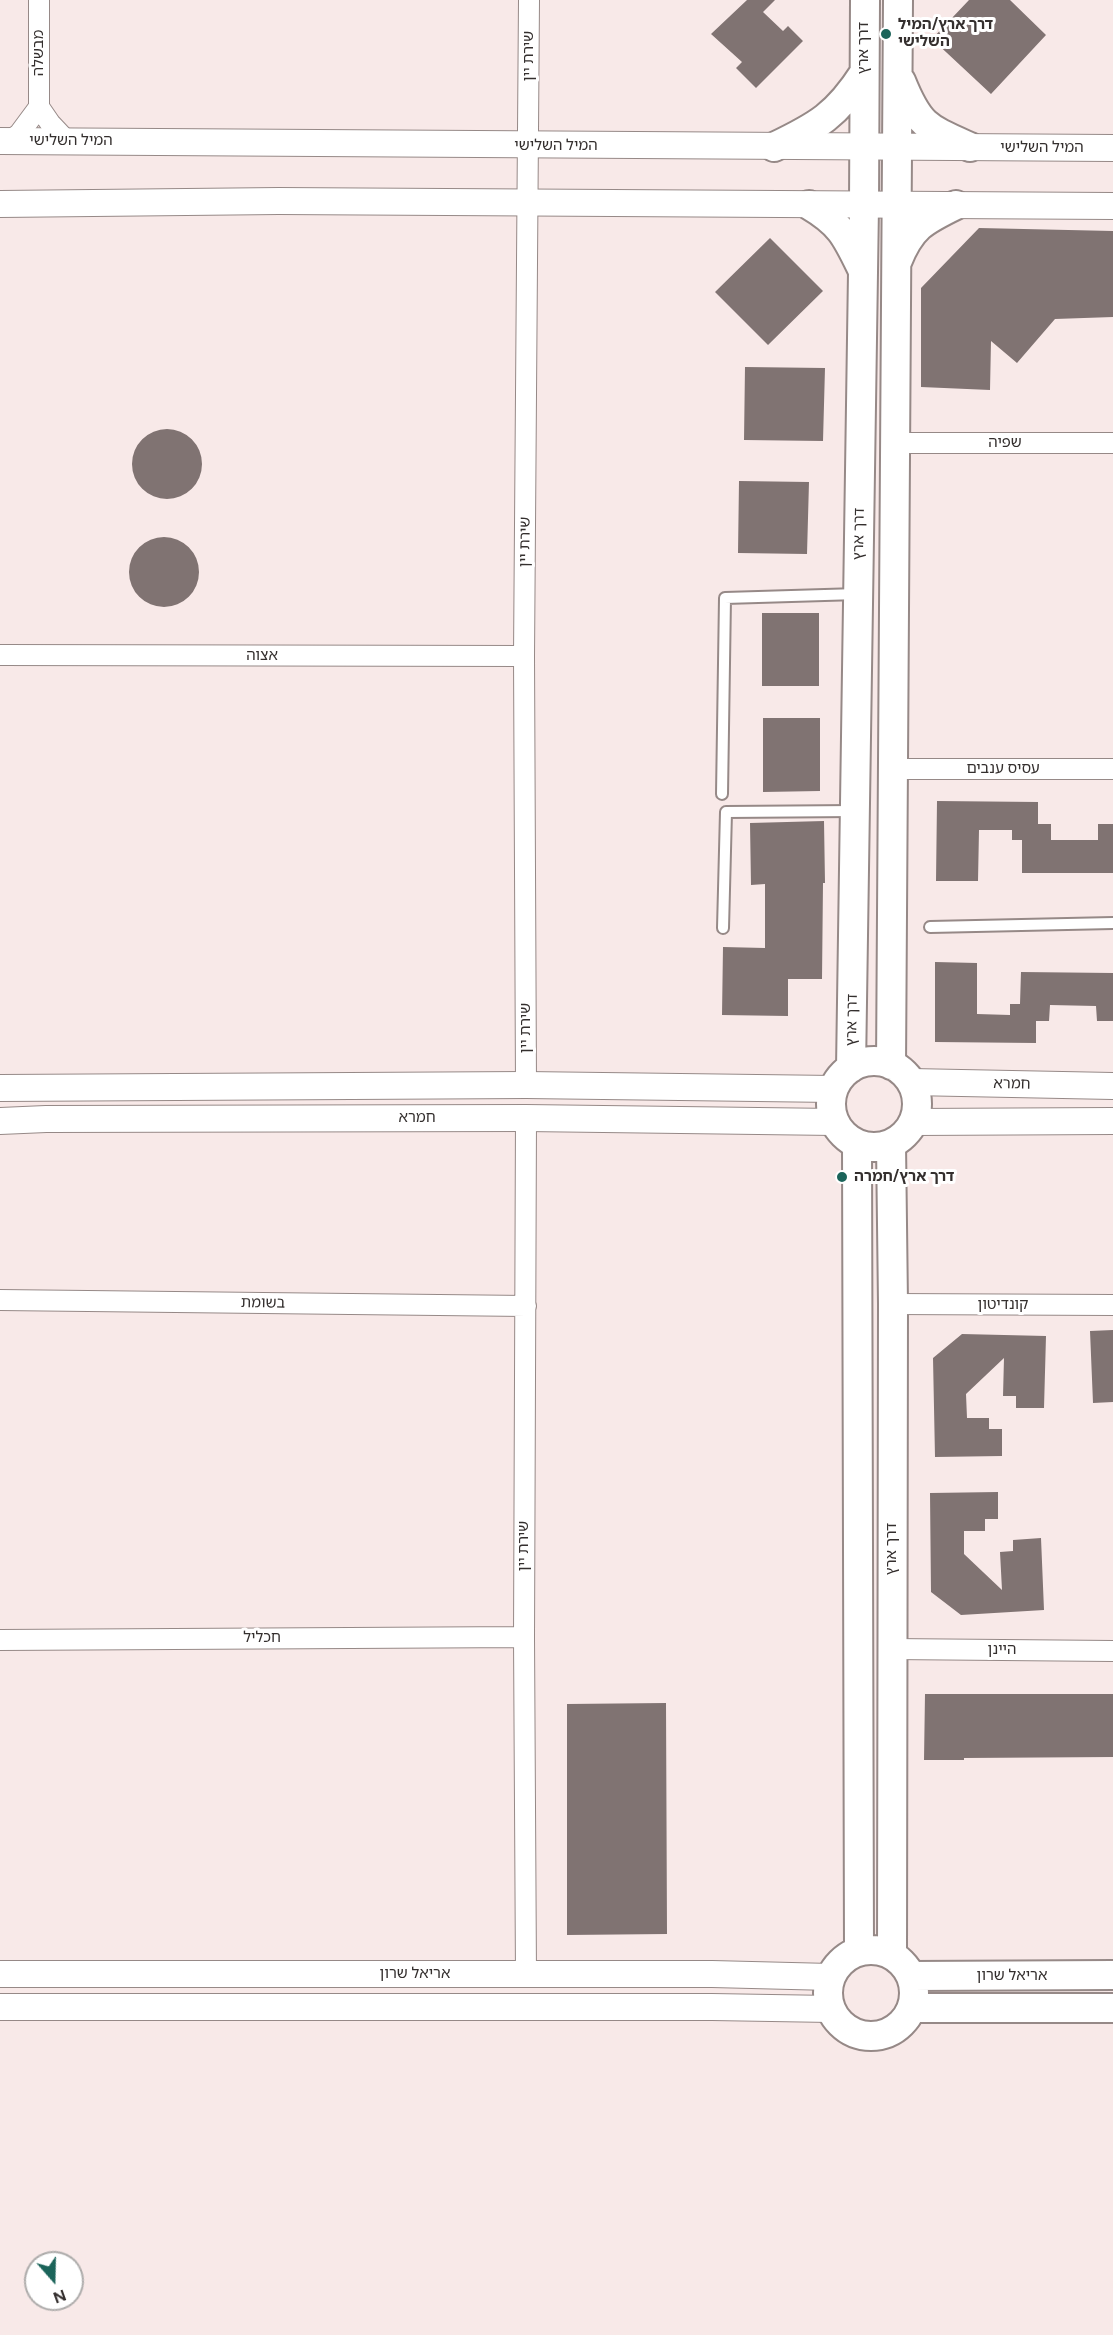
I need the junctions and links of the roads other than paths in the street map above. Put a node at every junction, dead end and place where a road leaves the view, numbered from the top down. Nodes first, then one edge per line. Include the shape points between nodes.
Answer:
1 (39, 0) edge
2 (529, 0) edge
3 (865, 0) edge
4 (898, 0) edge
5 (864, 73) junction
6 (898, 74) junction
7 (39, 107) junction
8 (66, 140) junction
9 (5, 141) edge
10 (529, 146) junction
11 (774, 147) junction
12 (864, 147) junction
13 (898, 147) junction
14 (970, 147) junction
15 (1113, 148) edge
16 (529, 203) junction
17 (0, 204) edge
18 (809, 205) junction
19 (895, 205) junction
20 (956, 205) junction
21 (864, 206) junction
22 (1113, 206) edge
23 (896, 267) junction
24 (863, 271) junction
25 (896, 443) junction
26 (1113, 443) edge
27 (858, 594) junction
28 (0, 655) edge
29 (524, 656) junction
30 (892, 769) junction
31 (1113, 769) edge
32 (722, 794) dead end
33 (855, 811) junction
34 (1113, 923) edge
35 (930, 927) dead end
36 (723, 928) dead end
37 (851, 1068) junction
38 (901, 1073) junction
39 (526, 1085) junction
40 (1113, 1086) edge
41 (0, 1088) edge
42 (834, 1089) junction
43 (526, 1118) junction
44 (0, 1121) edge
45 (1113, 1121) edge
46 (835, 1122) junction
47 (913, 1122) junction
48 (857, 1144) junction
49 (891, 1144) junction
50 (0, 1300) edge
51 (893, 1305) junction
52 (1113, 1305) edge
53 (526, 1306) junction
54 (524, 1637) junction
55 (0, 1640) edge
56 (891, 1649) junction
57 (1113, 1651) edge
58 (859, 1951) junction
59 (892, 1955) junction
60 (0, 1974) edge
61 (526, 1975) junction
62 (1113, 1975) edge
63 (911, 1976) junction
64 (831, 1977) junction
65 (0, 2007) edge
66 (912, 2008) junction
67 (1113, 2008) edge
68 (831, 2009) junction

1 - 7 street, מבשלה
2 - 10 street, שירת יין
3 - 5 main road, דרך ארץ
4 - 6 main road
5 - 11 main road via 834,112 814,128
5 - 12 main road, דרך ארץ
6 - 13 main road
6 - 14 main road via 912,110 927,126
7 - 8 street
7 - 9 street via 19,134
8 - 9 street, המיל השלישי
8 - 10 street, המיל השלישי
10 - 11 street, המיל השלישי
10 - 16 street, שירת יין
11 - 12 street, המיל השלישי
12 - 13 street, המיל השלישי
12 - 21 main road, דרך ארץ
13 - 14 street, המיל השלישי
13 - 19 main road
14 - 15 street, המיל השלישי
16 - 17 street
16 - 18 street
16 - 29 street, שירת יין
18 - 21 street
18 - 24 main road via 830,217 847,238
19 - 20 street
19 - 21 street
19 - 23 main road
20 - 22 street
20 - 23 main road via 914,230
21 - 24 main road, דרך ארץ
23 - 25 main road
24 - 27 main road, דרך ארץ
25 - 26 street, שפיה
25 - 30 main road
27 - 32 lane via 725,598
27 - 33 main road, דרך ארץ
28 - 29 street, אצוה
29 - 39 street, שירת יין
30 - 31 street, עסיס ענבים
30 - 38 main road
33 - 36 lane via 726,812
33 - 37 main road, דרך ארץ
34 - 35 lane
37 - 38 main road via 864,1062 878,1062
37 - 42 main road
38 - 40 street, חמרא
38 - 47 main road via 916,1095
39 - 41 street
39 - 42 street
42 - 46 main road via 831,1100
43 - 44 street, חמרא
43 - 46 street, חמרא
43 - 53 street, שירת יין
45 - 47 street
46 - 48 main road
47 - 49 main road
48 - 49 main road
48 - 58 main road
49 - 51 main road, דרך ארץ
50 - 53 street, בשומת
51 - 52 street, קונדיטון
51 - 56 main road, דרך ארץ
53 - 54 street, שירת יין
54 - 55 street, חכליל
54 - 61 street, שירת יין
56 - 57 street, היינן
56 - 59 main road, דרך ארץ
58 - 59 main road via 876,1950
58 - 64 main road via 837,1966
59 - 63 main road
60 - 61 street, אריאל שרון
61 - 64 street, אריאל שרון
62 - 63 main road, אריאל שרון
63 - 66 main road via 915,1992
64 - 68 main road
65 - 68 street
66 - 67 main road
66 - 68 main road via 900,2025 875,2036 851,2031

